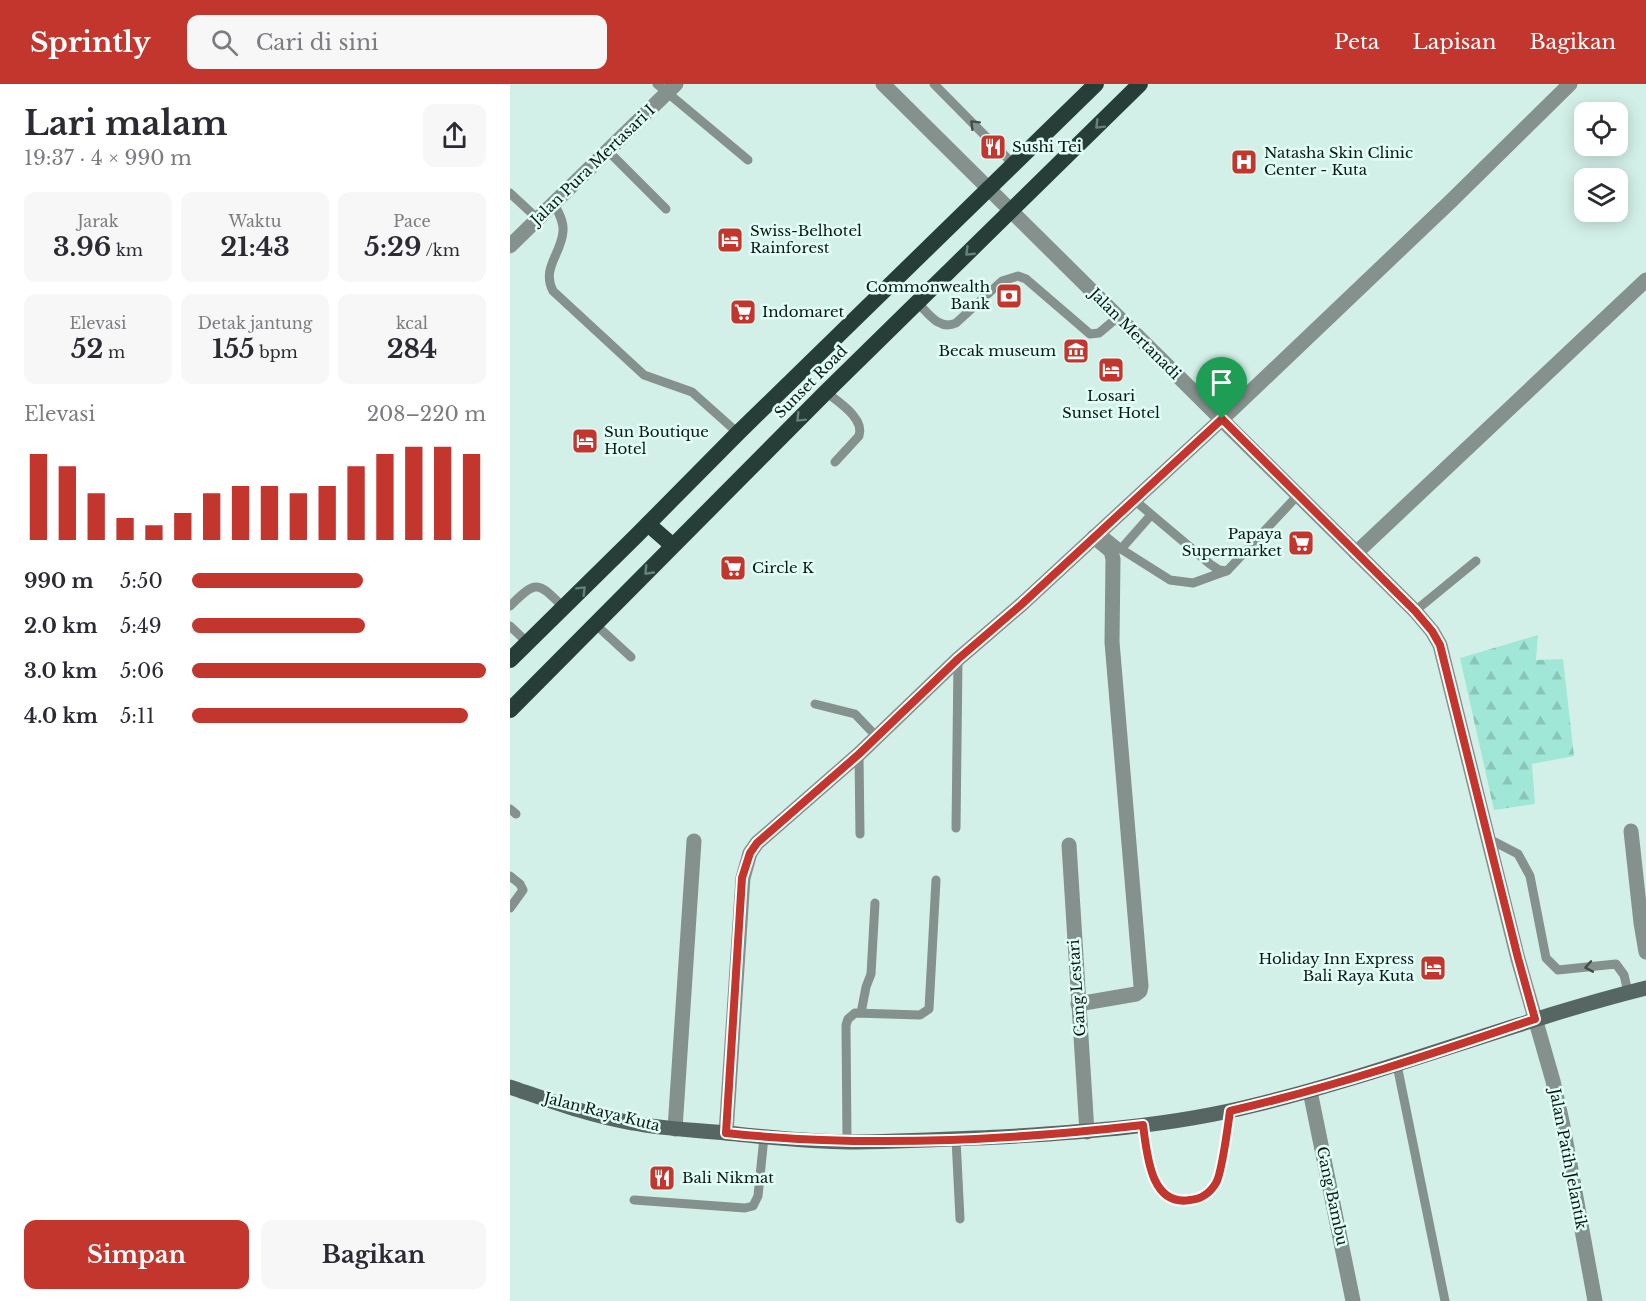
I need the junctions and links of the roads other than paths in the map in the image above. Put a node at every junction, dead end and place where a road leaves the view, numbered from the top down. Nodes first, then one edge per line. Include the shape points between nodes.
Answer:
1 (883, 84) edge
2 (934, 84) edge
3 (1096, 84) edge
4 (1140, 84) edge
5 (1570, 84) edge
6 (667, 87) edge
7 (607, 150) junction
8 (748, 160) dead end
9 (1014, 165) junction
10 (989, 189) junction
11 (510, 193) edge
12 (554, 203) junction
13 (666, 209) dead end
14 (1011, 211) junction
15 (538, 219) junction
16 (510, 246) edge
17 (1646, 280) edge
18 (917, 302) junction
19 (1118, 317) junction
20 (826, 392) junction
21 (1222, 419) junction
22 (738, 433) junction
23 (835, 462) dead end
24 (1298, 495) junction
25 (1133, 499) junction
26 (1151, 515) junction
27 (648, 524) junction
28 (1096, 534) junction
29 (672, 545) junction
30 (1121, 549) junction
31 (1356, 553) junction
32 (1476, 561) dead end
33 (1227, 571) junction
34 (510, 606) edge
35 (564, 608) junction
36 (1415, 611) junction
37 (596, 624) junction
38 (510, 626) edge
39 (528, 643) junction
40 (631, 657) dead end
41 (958, 659) junction
42 (510, 660) edge
43 (815, 705) dead end
44 (510, 710) edge
45 (877, 737) junction
46 (859, 754) junction
47 (956, 828) dead end
48 (1631, 831) dead end
49 (860, 834) dead end
50 (1490, 838) junction
51 (694, 841) dead end
52 (1069, 845) dead end
53 (510, 876) edge
54 (936, 880) dead end
55 (875, 903) dead end
56 (510, 908) edge
57 (1646, 952) edge
58 (1646, 988) edge
59 (1628, 992) junction
60 (1078, 1004) junction
61 (861, 1013) junction
62 (1535, 1019) junction
63 (1397, 1065) junction
64 (510, 1088) edge
65 (1310, 1091) junction
66 (1230, 1111) junction
67 (1143, 1125) junction
68 (675, 1129) junction
69 (1087, 1132) junction
70 (726, 1133) junction
71 (764, 1137) junction
72 (956, 1139) junction
73 (847, 1142) junction
74 (634, 1200) dead end
75 (960, 1219) dead end
76 (1353, 1301) edge
77 (1444, 1301) edge
78 (1594, 1301) edge

1 - 10 street, Jalan Mertanadi
9 -> 2 lane
3 - 9 highway, Sunset Road
4 -> 14 highway, Sunset Road
5 - 21 street
6 - 7 street, Jalan Pura Mertasari I
6 - 8 lane
7 - 12 street, Jalan Pura Mertasari I
7 - 13 lane
9 - 10 highway, Sunset Road
10 - 14 street, Jalan Mertanadi
10 - 22 highway, Sunset Road
11 - 15 lane
12 - 15 street, Jalan Pura Mertasari I
12 - 22 lane via 563,228 549,273 554,291 644,375 692,392
14 -> 18 highway, Sunset Road
14 - 19 street, Jalan Mertanadi
15 - 16 street, Jalan Pura Mertasari I
17 - 31 street
18 - 19 lane via 938,323 950,326 1002,281 1018,276 1090,334 1099,333
18 - 20 highway, Sunset Road
19 - 21 street, Jalan Mertanadi
20 - 23 lane via 856,419 861,431
20 -> 29 highway, Sunset Road
21 - 24 street, Jalan Mertanadi
21 - 25 street
22 - 27 highway, Sunset Road
24 - 31 street, Jalan Mertanadi
24 - 33 lane
25 - 26 lane
25 - 28 street
26 - 30 lane
26 - 33 lane via 1210,564
27 - 29 highway
35 -> 27 highway, Sunset Road
28 - 30 lane
28 - 41 street
28 - 60 street via 1113,559 1112,642 1141,986 1136,994
29 -> 37 highway, Sunset Road
30 - 33 lane via 1170,580 1193,583
31 - 36 street, Jalan Mertanadi
32 - 36 lane
34 - 35 lane via 533,587 546,590
35 - 39 highway, Sunset Road
36 - 50 street, Jalan Mertanadi via 1440,645
37 - 40 lane
37 - 44 highway, Sunset Road
38 - 39 lane
39 - 42 highway, Sunset Road
41 - 45 street
41 - 47 lane
43 - 45 lane via 855,714
45 - 46 street
46 - 49 lane
46 - 70 street via 757,843 745,865
48 - 57 street
59 -> 50 lane via 1624,975 1616,964 1558,970 1546,958 1530,876 1518,854
50 - 62 street, Jalan Mertanadi
51 - 68 street
52 - 60 street, Gang Lestari
53 - 56 lane via 523,890
54 - 61 lane via 929,1009 920,1015
55 - 61 lane via 871,974
58 - 59 main road, Jalan Raya Kuta
59 - 62 main road, Jalan Raya Kuta
60 - 69 street, Gang Lestari
61 - 73 lane via 851,1015 846,1025
62 - 63 main road, Jalan Raya Kuta
62 - 78 street, Jalan Patih Jelantik via 1563,1125
63 - 65 main road, Jalan Raya Kuta
63 - 77 lane
64 - 68 main road, Jalan Raya Kuta via 630,1123
65 - 66 main road, Jalan Raya Kuta
65 - 76 street, Gang Bambu
66 - 67 main road, Jalan Raya Kuta
66 - 67 lane via 1217,1181 1197,1199 1174,1200 1159,1189 1148,1159
67 - 69 main road, Jalan Raya Kuta
68 - 70 main road, Jalan Raya Kuta
69 - 72 main road, Jalan Raya Kuta
70 - 71 main road, Jalan Raya Kuta
71 - 73 main road, Jalan Raya Kuta
71 - 74 lane via 758,1196 753,1206
72 - 73 main road, Jalan Raya Kuta
72 - 75 lane

